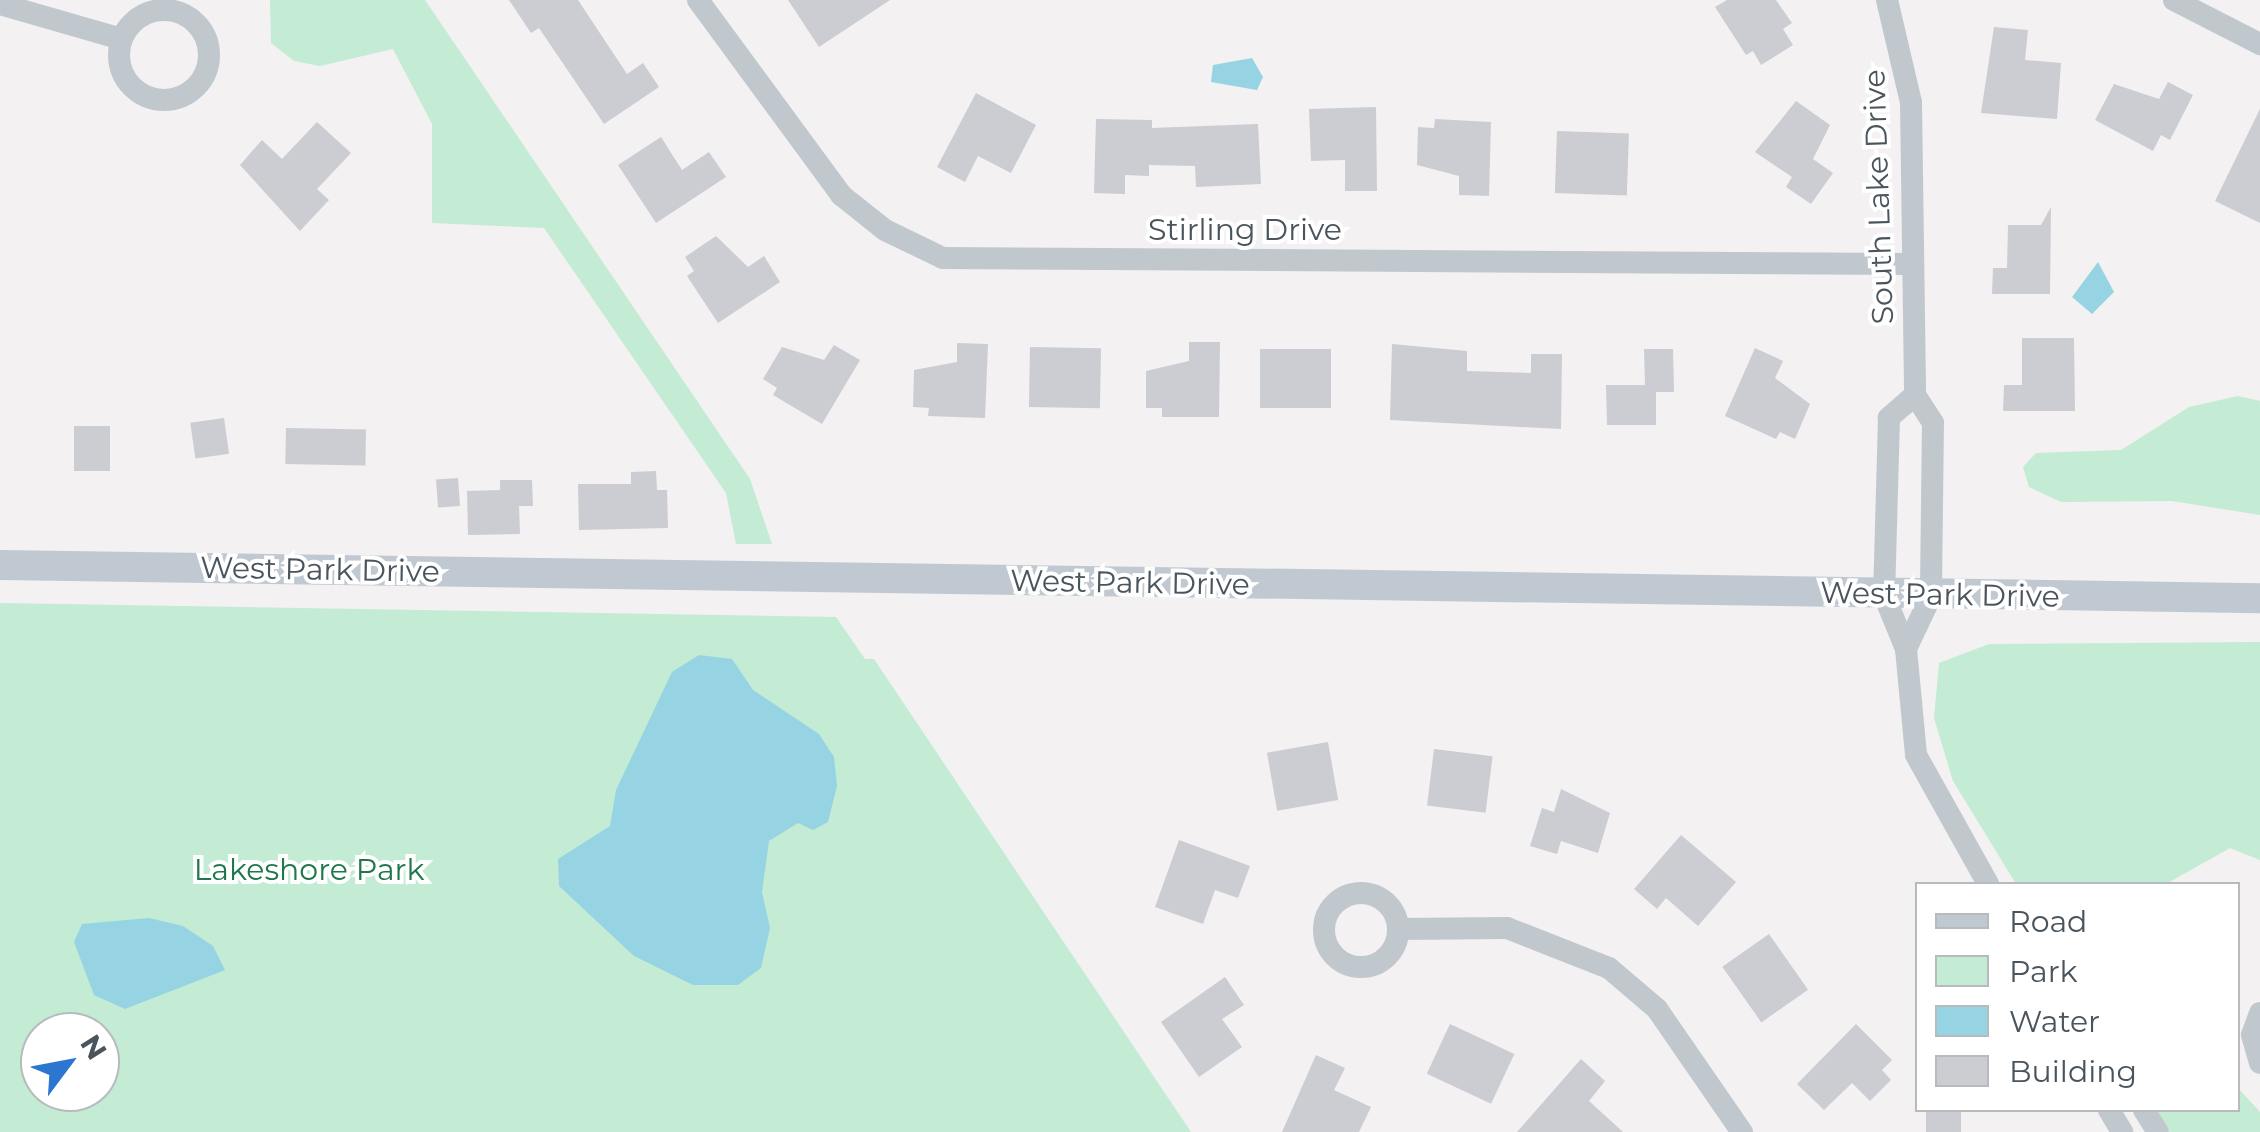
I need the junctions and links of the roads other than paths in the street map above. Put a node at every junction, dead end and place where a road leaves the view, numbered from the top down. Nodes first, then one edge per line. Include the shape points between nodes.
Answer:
1 (698, 0) edge
2 (1887, 0) edge
3 (2174, 0) edge
4 (0, 4) edge
5 (121, 39) junction
6 (2260, 44) edge
7 (1911, 264) junction
8 (1915, 395) junction
9 (0, 565) edge
10 (1884, 594) junction
11 (1931, 596) junction
12 (2260, 598) edge
13 (1906, 648) junction
14 (1987, 882) edge
15 (1399, 928) dead end
16 (2260, 1013) edge
17 (2260, 1063) edge
18 (1742, 1132) edge

1 - 7 street, Stirling Drive via 841,195 885,230 943,258
2 - 7 street, South Lake Drive via 1908,68
3 - 6 street
4 - 5 street
5 - 5 street via 154,11 183,14 204,34 204,78 167,101 138,93 121,69
7 - 8 street, South Lake Drive
8 - 10 street via 1889,418
8 - 11 street, South Lake Drive via 1933,423
9 - 10 street, West Park Drive
10 - 11 street, West Park Drive
10 - 13 street
11 - 12 street, West Park Drive
11 - 13 street, South Lake Drive
13 - 14 street via 1916,755
15 - 18 street via 1507,928 1595,960 1656,1008
16 - 17 street via 2252,1035

